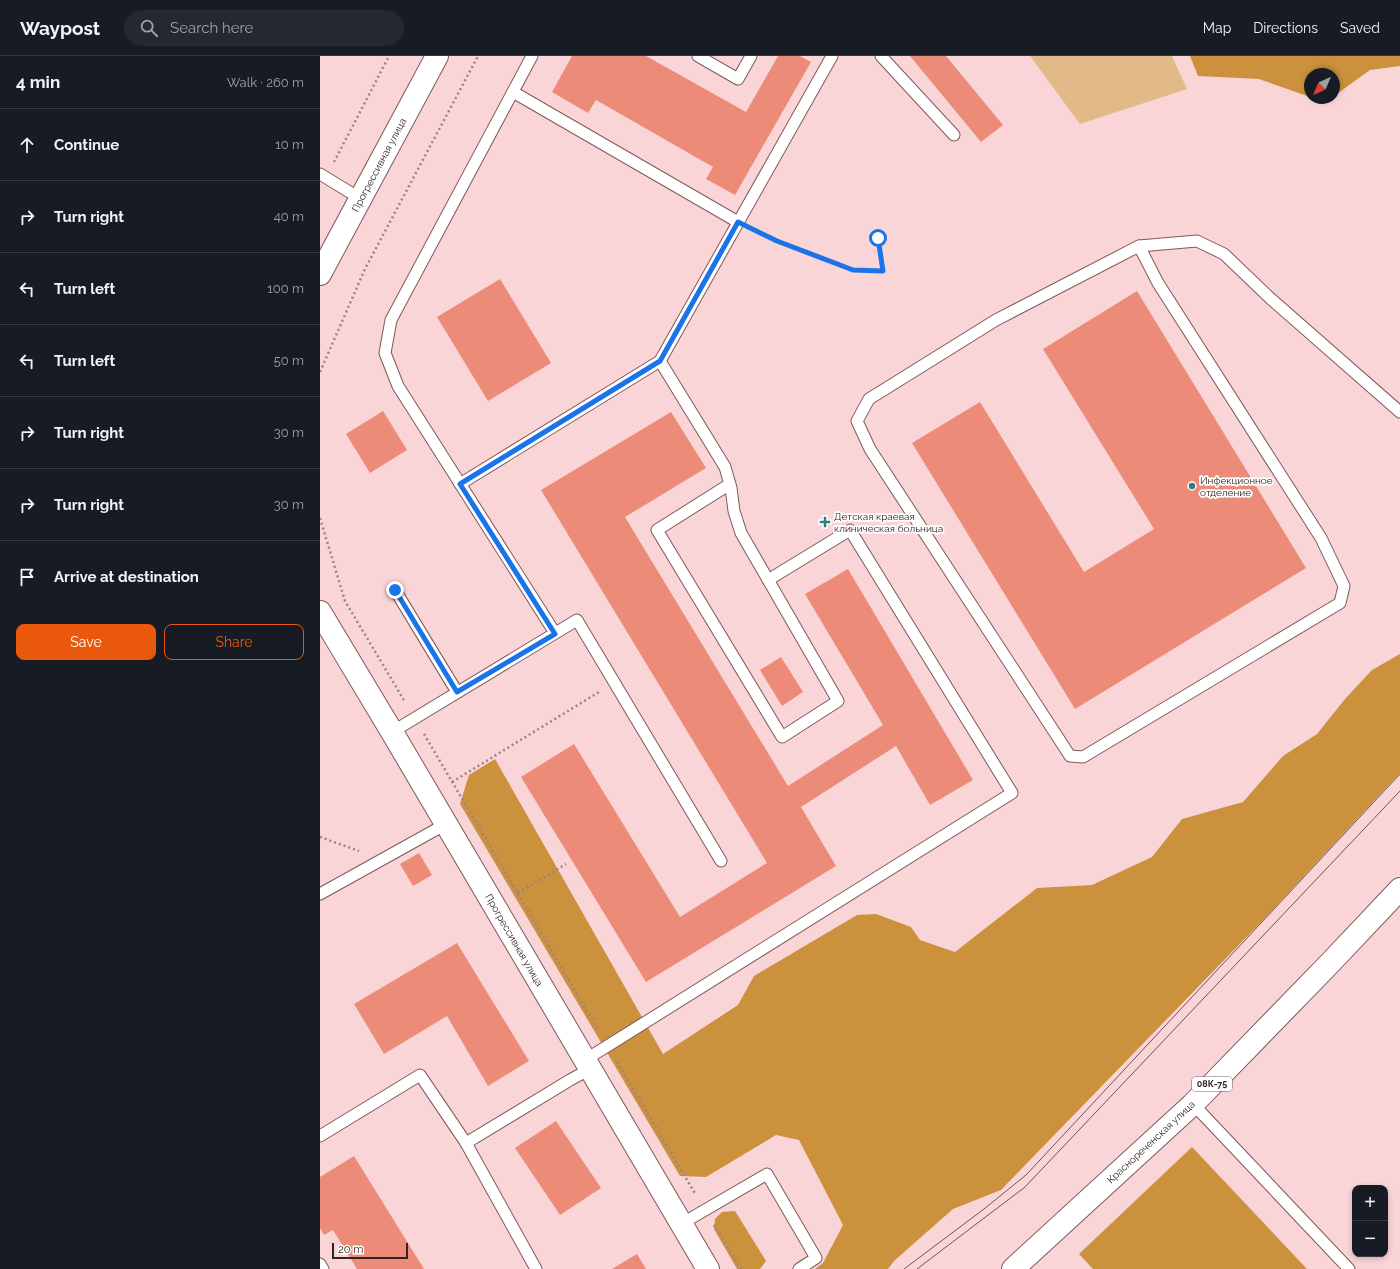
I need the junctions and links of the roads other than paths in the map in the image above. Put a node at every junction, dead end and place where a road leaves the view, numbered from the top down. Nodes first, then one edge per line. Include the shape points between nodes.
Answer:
1 (437, 56) edge
2 (532, 56) edge
3 (698, 56) edge
4 (751, 56) edge
5 (832, 56) edge
6 (881, 56) edge
7 (513, 92) junction
8 (954, 135) dead end
9 (323, 176) edge
10 (361, 199) junction
11 (738, 222) junction
12 (1139, 246) junction
13 (320, 274) edge
14 (660, 361) junction
15 (1400, 412) edge
16 (460, 484) junction
17 (730, 484) junction
18 (768, 580) junction
19 (395, 590) dead end
20 (320, 612) edge
21 (555, 634) junction
22 (457, 692) junction
23 (392, 732) junction
24 (446, 824) junction
25 (721, 861) dead end
26 (1400, 889) edge
27 (320, 894) edge
28 (588, 1065) junction
29 (1193, 1104) junction
30 (320, 1136) edge
31 (466, 1143) junction
32 (681, 1224) junction
33 (320, 1264) edge
34 (323, 1269) edge
35 (536, 1269) edge
36 (708, 1269) edge
37 (799, 1269) edge
38 (1013, 1269) edge
39 (1349, 1269) edge

1 - 10 street, Прогрессивная улица
2 - 7 lane
3 - 4 lane via 738,79
5 - 11 lane
6 - 8 lane
7 - 11 lane
7 - 16 lane via 391,320 385,352 398,386
9 - 10 lane
10 - 13 street, Прогрессивная улица
11 - 14 lane
12 - 12 lane via 1158,283 1321,538 1344,586 1340,603 1083,757 1070,756 870,449 857,421 869,399 989,324
12 - 15 lane via 1197,241 1224,254 1271,299
14 - 16 lane
14 - 17 lane via 725,467
16 - 21 lane
17 - 18 lane via 740,533
17 - 18 lane via 657,530 782,737 838,701
18 - 28 lane via 850,530 1012,793 607,1046
19 - 22 lane
20 - 23 street, Прогрессивная улица
21 - 22 lane
21 - 25 lane via 577,620
22 - 23 lane
23 - 24 street, Прогрессивная улица
24 - 27 lane
24 - 28 street, Прогрессивная улица
26 - 29 street, Краснореченская улица / 08К-75
28 - 31 lane via 570,1080
28 - 32 street, Прогрессивная улица
29 - 38 street, Краснореченская улица / 08К-75
29 - 39 lane
30 - 31 lane via 420,1075
31 - 35 lane
32 - 36 street, Прогрессивная улица
32 - 37 lane via 767,1174 816,1258
33 - 34 lane

